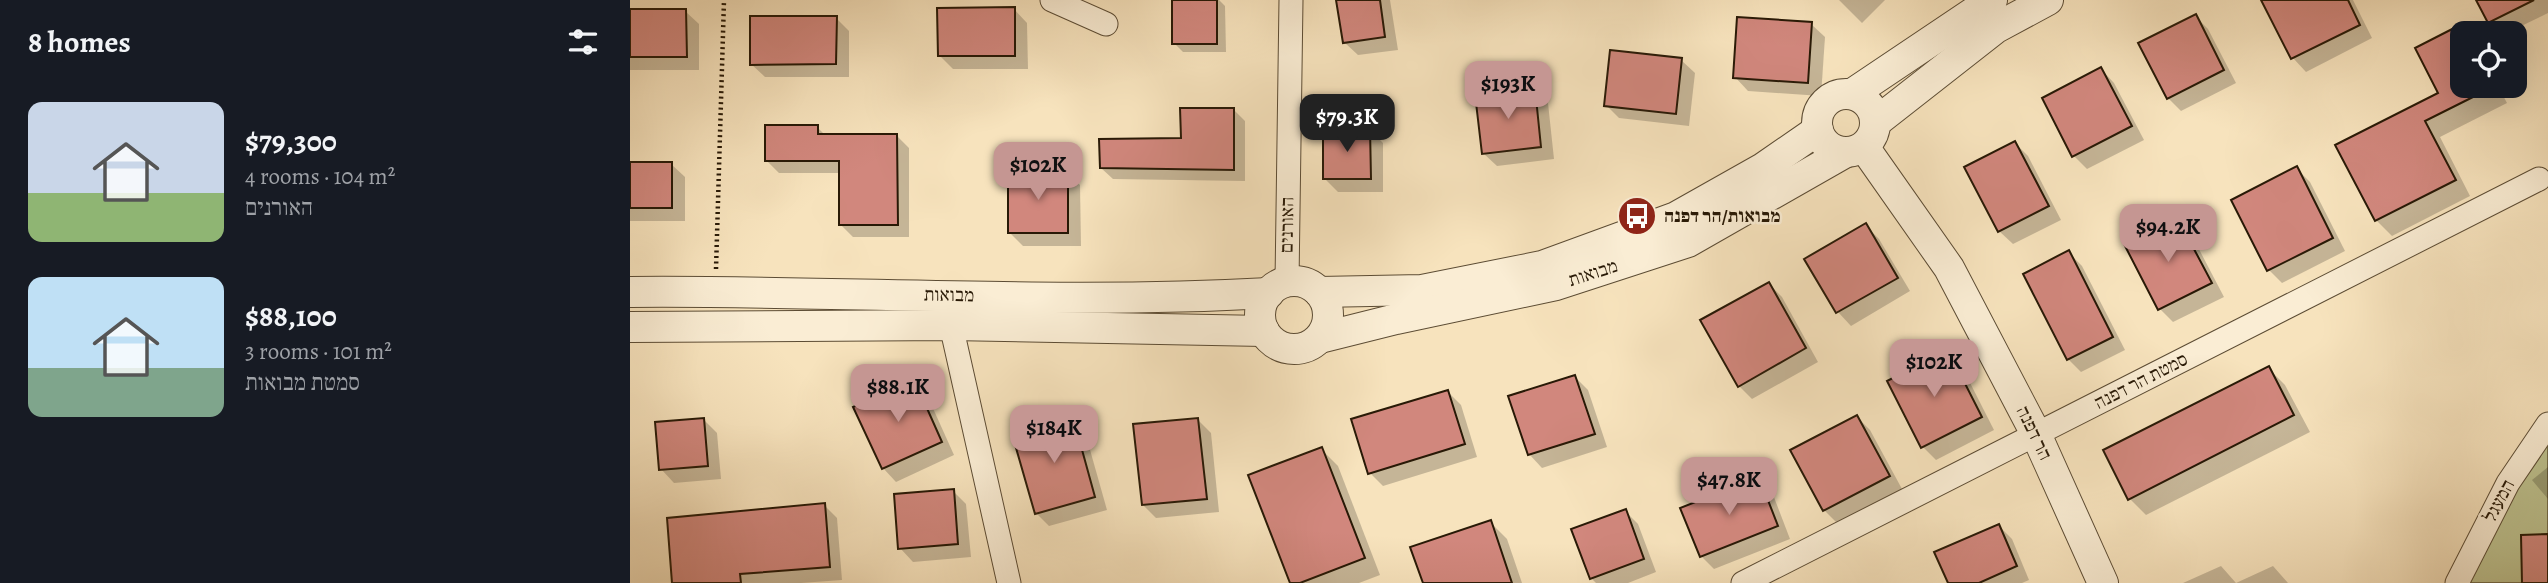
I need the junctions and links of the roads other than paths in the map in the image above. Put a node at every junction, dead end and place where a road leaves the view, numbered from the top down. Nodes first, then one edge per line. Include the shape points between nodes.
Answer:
1 (1052, 0) edge
2 (1291, 0) edge
3 (1992, 0) edge
4 (2048, 0) edge
5 (1105, 24) dead end
6 (1852, 94) junction
7 (1818, 130) junction
8 (1862, 141) junction
9 (2539, 179) dead end
10 (1278, 288) junction
11 (630, 292) edge
12 (1319, 292) junction
13 (951, 325) junction
14 (630, 327) edge
15 (1264, 331) junction
16 (1320, 338) junction
17 (2548, 424) edge
18 (2036, 434) junction
19 (1009, 583) edge
20 (1743, 583) edge
21 (2103, 583) edge
22 (2457, 583) edge

1 - 5 street
2 - 10 street, האורנים
3 - 6 street
4 - 8 street, מבואות via 1996,28
6 - 7 street via 1825,103 1819,111
6 - 8 street via 1869,104
7 - 8 street via 1828,146
7 - 12 street, מבואות via 1763,168 1676,217 1542,265 1422,290
8 - 16 street, מבואות via 1688,243 1556,285
8 - 18 street, הר דפנה via 1949,268
9 - 18 street, סמטת הר דפנה
10 - 11 street, מבואות via 1170,298
10 - 12 street via 1298,282
10 - 15 street via 1260,311
12 - 16 street via 1328,320
13 - 14 street, מבואות
13 - 15 street, מבואות
13 - 19 street
15 - 16 street via 1290,349 1312,345
17 - 22 street, המעגל via 2508,482
18 - 20 street, סמטת הר דפנה
18 - 21 street, הר דפנה

